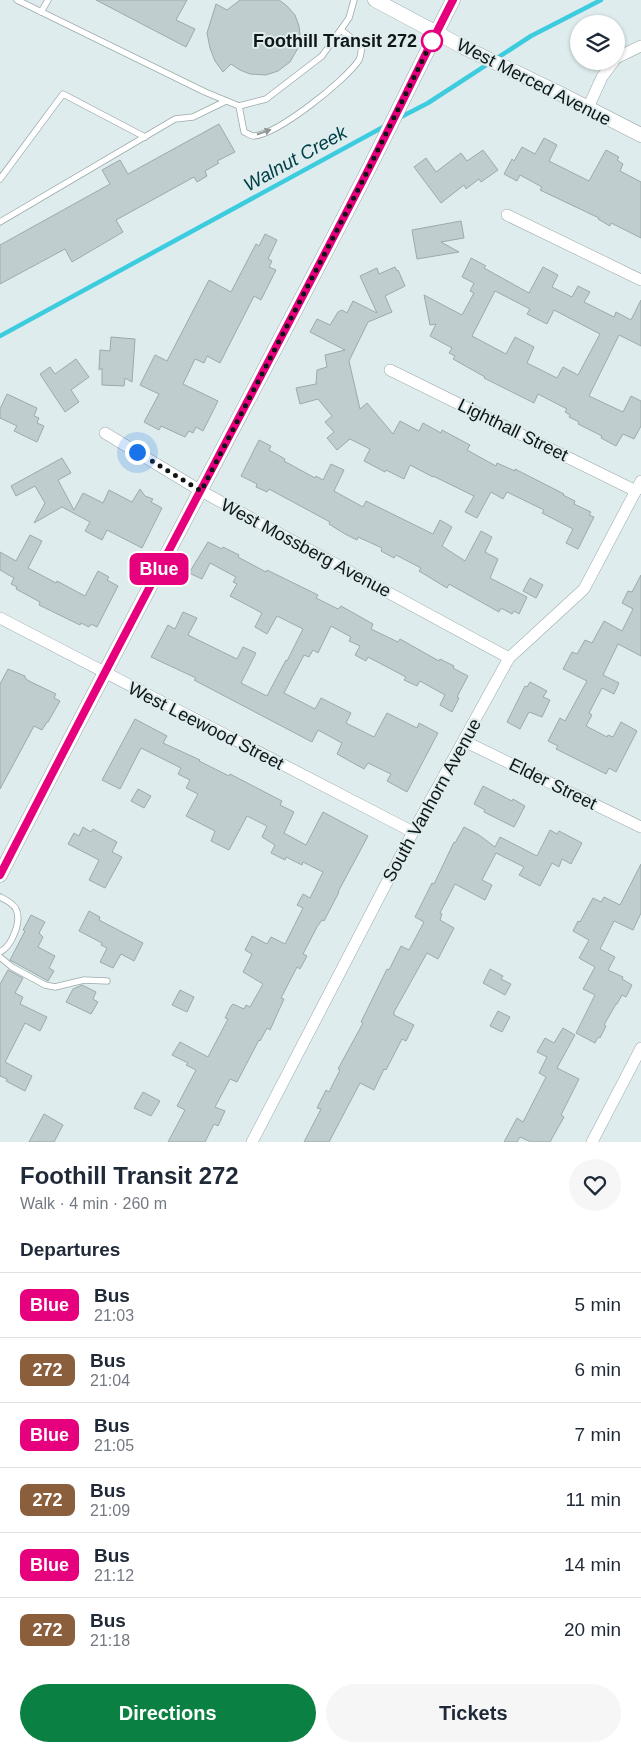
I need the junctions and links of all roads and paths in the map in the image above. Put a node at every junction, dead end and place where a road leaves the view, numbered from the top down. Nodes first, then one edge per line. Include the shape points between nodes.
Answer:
1 (17, 0) edge
2 (48, 0) edge
3 (354, 0) edge
4 (375, 0) edge
5 (453, 0) edge
6 (41, 12) junction
7 (341, 30) junction
8 (436, 32) junction
9 (641, 46) edge
10 (625, 55) edge
11 (607, 70) edge
12 (226, 101) junction
13 (239, 106) junction
14 (588, 108) junction
15 (641, 135) edge
16 (145, 137) junction
17 (0, 179) edge
18 (507, 215) dead end
19 (0, 222) edge
20 (641, 280) edge
21 (390, 370) dead end
22 (105, 433) dead end
23 (639, 486) edge
24 (201, 491) junction
25 (0, 618) edge
26 (509, 658) junction
27 (104, 673) junction
28 (464, 741) junction
29 (641, 827) edge
30 (413, 832) junction
31 (0, 874) edge
32 (0, 897) edge
33 (0, 952) edge
34 (0, 957) edge
35 (106, 981) dead end
36 (641, 1048) edge
37 (252, 1142) edge
38 (592, 1142) edge

1 - 6 lane
2 - 6 lane
3 - 7 lane via 349,18
4 - 8 street, West Merced Avenue
5 - 8 street
6 - 12 lane
7 - 13 lane via 322,56 301,74 266,99
13 -> 7 lane via 244,132 253,136 268,132 318,100 360,59 362,46
8 - 14 street, West Merced Avenue
8 - 24 street via 361,184
9 - 10 street
11 - 14 street
12 - 13 lane
12 - 16 lane via 193,117 175,119
14 - 15 street, West Merced Avenue
16 - 17 lane via 63,94
16 - 19 lane
18 - 20 street
21 - 23 street, Lighthall Street
22 - 24 street, West Mossberg Avenue
23 - 26 street, South Vanhorn Avenue via 584,589
24 - 26 street, West Mossberg Avenue
24 - 27 street
25 - 27 street, West Leewood Street
26 - 28 street, South Vanhorn Avenue
27 - 30 street, West Leewood Street
27 - 31 street
28 - 29 street, Elder Street
28 - 30 street, South Vanhorn Avenue
30 - 37 street, South Vanhorn Avenue
32 - 33 lane via 16,908 18,918 8,945
34 - 35 lane via 45,985
36 - 38 street

